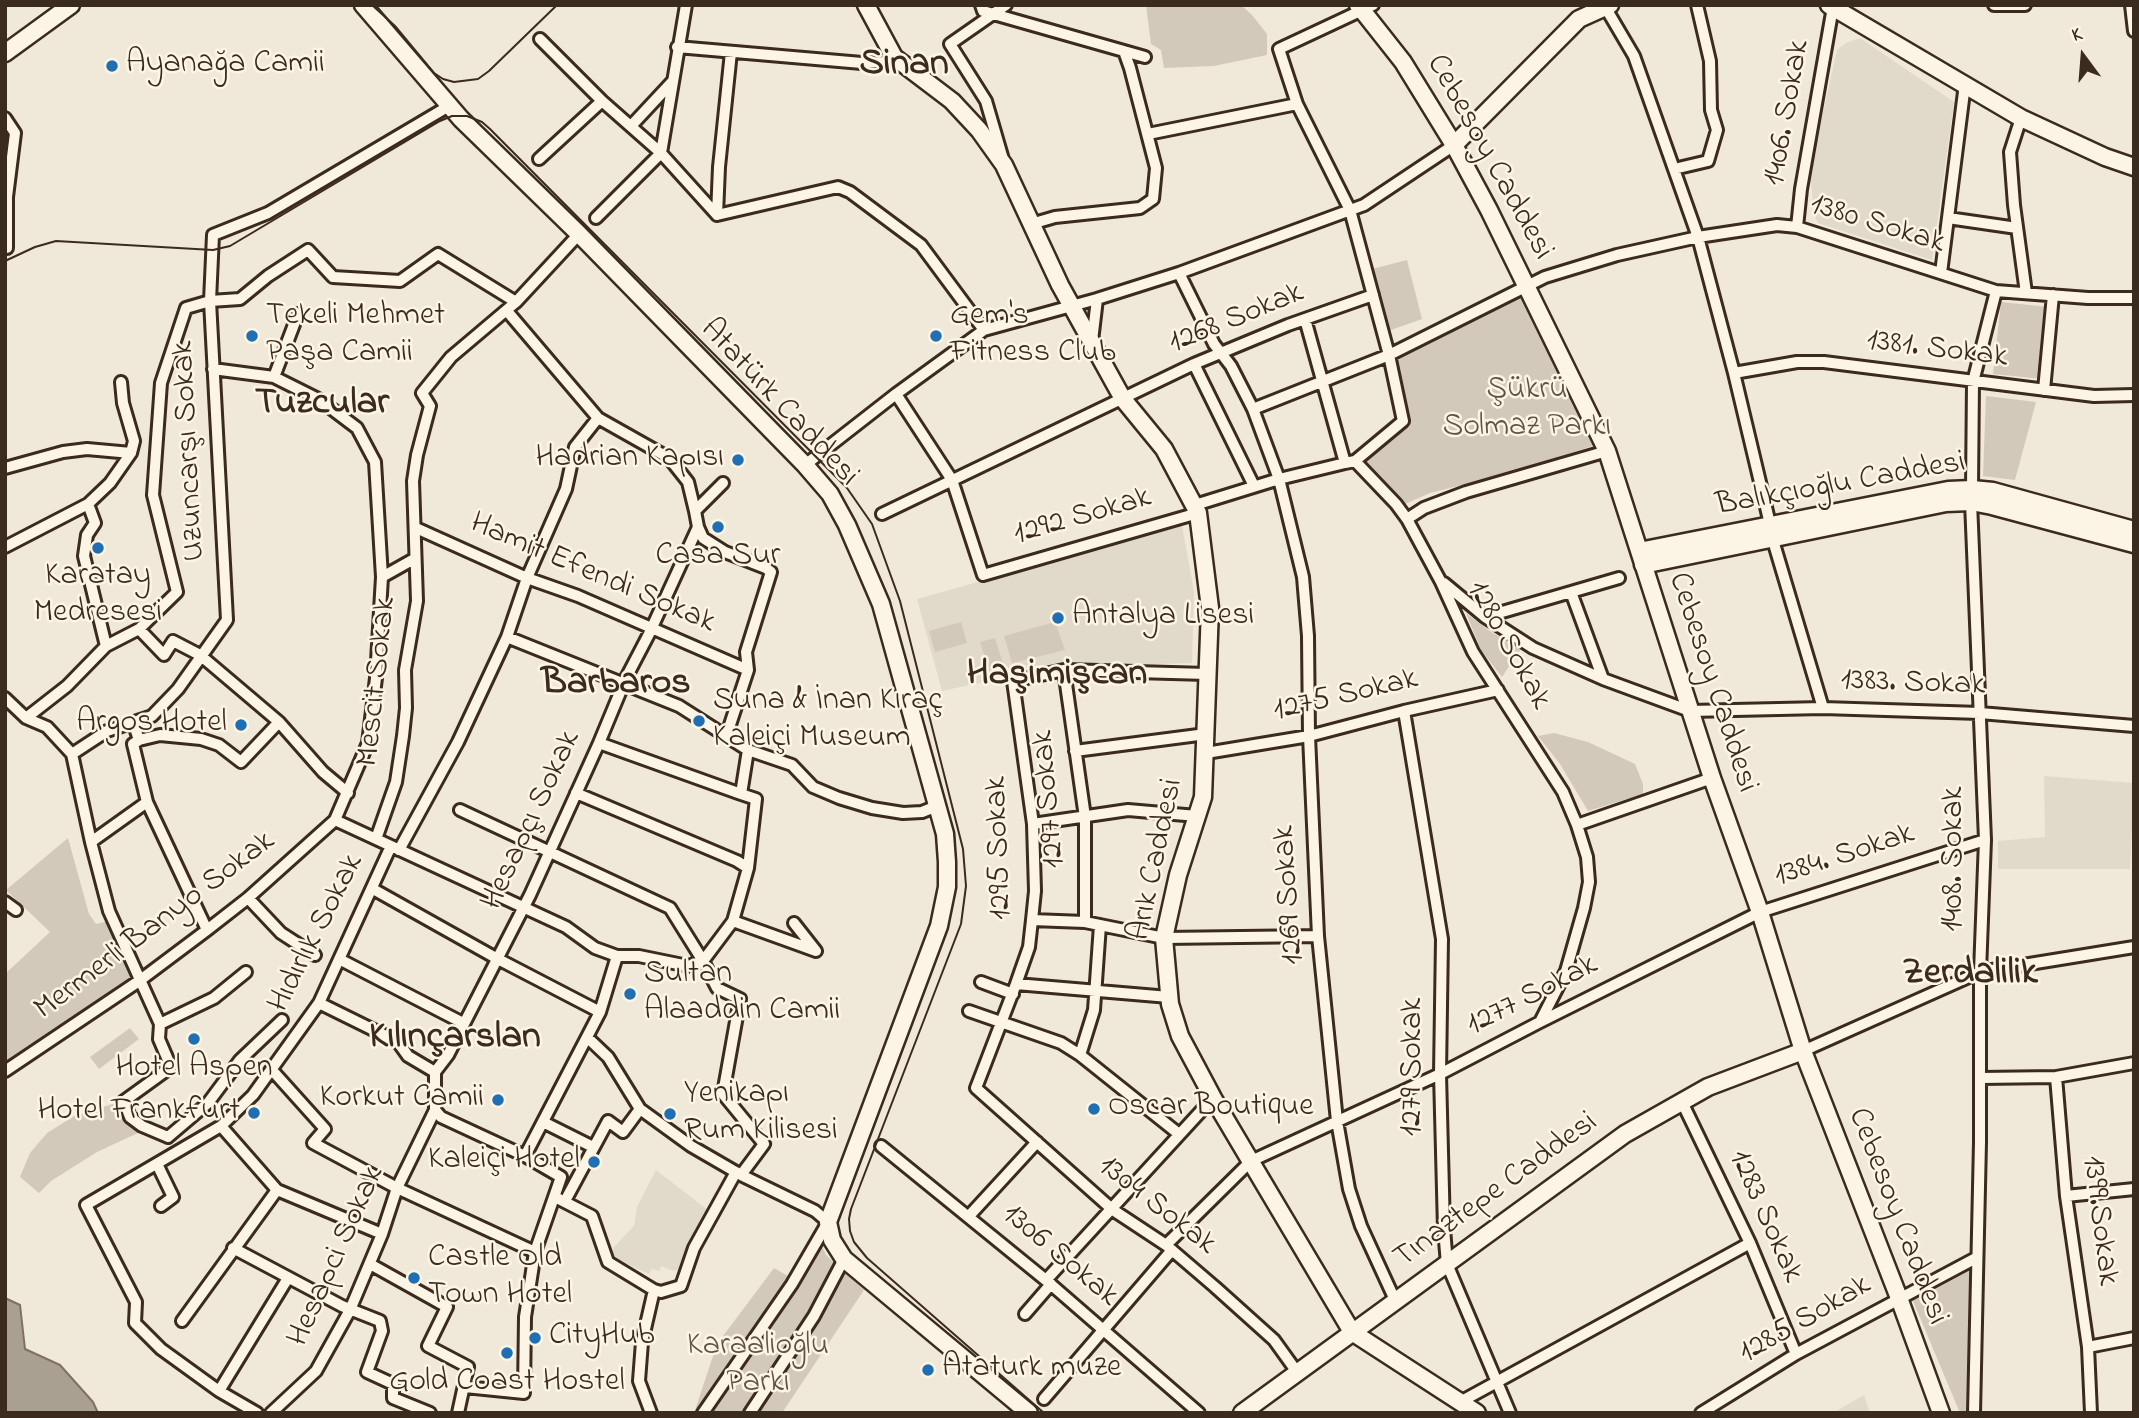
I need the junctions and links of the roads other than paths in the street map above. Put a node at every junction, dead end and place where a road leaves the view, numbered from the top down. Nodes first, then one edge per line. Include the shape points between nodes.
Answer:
1 (71, 5) edge
2 (363, 5) edge
3 (686, 5) edge
4 (866, 5) edge
5 (981, 5) edge
6 (1006, 5) edge
7 (1697, 5) edge
8 (1994, 5) edge
9 (2025, 5) edge
10 (2131, 5) edge
11 (1606, 6) edge
12 (1833, 6) edge
13 (1364, 7) edge
14 (992, 13) junction
15 (2134, 30) edge
16 (540, 39) dead end
17 (677, 47) junction
18 (1124, 51) junction
19 (5, 52) edge
20 (731, 52) junction
21 (894, 57) junction
22 (1145, 57) dead end
23 (672, 82) junction
24 (1965, 84) junction
25 (602, 101) junction
26 (1297, 104) junction
27 (449, 106) junction
28 (5, 118) edge
29 (2021, 118) junction
30 (631, 126) junction
31 (1148, 134) junction
32 (1454, 145) junction
33 (660, 153) junction
34 (540, 159) dead end
35 (1004, 165) junction
36 (2134, 167) edge
37 (1674, 169) junction
38 (1350, 210) junction
39 (717, 215) junction
40 (596, 218) dead end
41 (1948, 218) junction
42 (1031, 224) junction
43 (1797, 227) junction
44 (2017, 228) junction
45 (579, 234) junction
46 (1699, 237) junction
47 (7, 248) dead end
48 (1179, 273) junction
49 (1941, 273) junction
50 (1526, 284) junction
51 (1996, 291) junction
52 (2026, 293) junction
53 (1373, 295) junction
54 (2053, 295) junction
55 (2134, 298) edge
56 (1097, 299) junction
57 (210, 301) junction
58 (516, 302) junction
59 (1072, 304) junction
60 (507, 311) junction
61 (299, 314) dead end
62 (1305, 319) junction
63 (984, 330) junction
64 (1092, 341) junction
65 (1220, 352) junction
66 (1389, 355) junction
67 (1194, 364) junction
68 (213, 369) junction
69 (1734, 373) junction
70 (274, 377) junction
71 (1323, 381) junction
72 (121, 382) dead end
73 (1973, 382) junction
74 (2044, 390) junction
75 (896, 394) junction
76 (2134, 396) edge
77 (1122, 399) junction
78 (1253, 409) junction
79 (598, 418) junction
80 (1607, 451) junction
81 (131, 453) junction
82 (1350, 462) junction
83 (805, 466) junction
84 (5, 468) edge
85 (1279, 479) junction
86 (952, 480) junction
87 (723, 484) dead end
88 (1254, 486) junction
89 (1971, 496) junction
90 (88, 504) junction
91 (1197, 509) junction
92 (695, 511) junction
93 (882, 514) dead end
94 (1407, 519) junction
95 (698, 527) junction
96 (416, 528) junction
97 (2134, 530) edge
98 (1771, 531) junction
99 (2134, 544) edge
100 (5, 547) edge
101 (1641, 558) junction
102 (414, 559) junction
103 (382, 577) junction
104 (527, 578) junction
105 (1619, 578) dead end
106 (1441, 582) junction
107 (1571, 592) junction
108 (1485, 617) junction
109 (652, 628) junction
110 (139, 629) junction
111 (507, 636) junction
112 (106, 646) junction
113 (200, 655) junction
114 (748, 670) junction
115 (1064, 670) junction
116 (1207, 674) junction
117 (1603, 679) junction
118 (624, 684) junction
119 (1498, 690) junction
120 (5, 698) edge
121 (1823, 708) junction
122 (1404, 711) junction
123 (1690, 711) junction
124 (1980, 713) junction
125 (26, 718) junction
126 (133, 722) junction
127 (279, 722) junction
128 (2134, 726) edge
129 (1206, 734) junction
130 (1309, 736) junction
131 (726, 737) junction
132 (139, 740) junction
133 (599, 743) junction
134 (748, 750) junction
135 (1075, 751) junction
136 (1206, 752) junction
137 (72, 754) junction
138 (1712, 778) junction
139 (348, 793) junction
140 (576, 793) junction
141 (741, 794) junction
142 (147, 802) junction
143 (937, 806) junction
144 (460, 810) dead end
145 (1196, 816) junction
146 (1085, 817) junction
147 (335, 820) junction
148 (1033, 824) junction
149 (1577, 825) junction
150 (376, 839) junction
151 (1985, 840) junction
152 (91, 842) junction
153 (395, 848) junction
154 (549, 850) junction
155 (748, 868) junction
156 (373, 889) junction
157 (248, 898) junction
158 (5, 902) edge
159 (522, 905) junction
160 (16, 910) dead end
161 (1760, 912) junction
162 (1032, 920) junction
163 (733, 921) junction
164 (1085, 922) junction
165 (794, 923) dead end
166 (1100, 925) junction
167 (207, 930) junction
168 (1318, 936) junction
169 (1164, 938) junction
170 (2134, 947) edge
171 (315, 955) dead end
172 (617, 956) junction
173 (496, 958) junction
174 (341, 960) junction
175 (703, 961) junction
176 (246, 972) dead end
177 (1980, 972) junction
178 (139, 981) junction
179 (981, 982) dead end
180 (1015, 989) junction
181 (1096, 991) junction
182 (1169, 997) junction
183 (319, 1003) junction
184 (970, 1011) dead end
185 (600, 1012) junction
186 (282, 1020) dead end
187 (1540, 1021) junction
188 (1001, 1022) junction
189 (463, 1023) junction
190 (160, 1024) junction
191 (588, 1038) junction
192 (1803, 1051) junction
193 (1080, 1055) junction
194 (2134, 1063) edge
195 (272, 1070) junction
196 (5, 1071) edge
197 (435, 1072) junction
198 (1440, 1074) junction
199 (2056, 1077) junction
200 (1980, 1078) junction
201 (976, 1088) joint
202 (1213, 1098) junction
203 (1682, 1102) junction
204 (640, 1109) junction
205 (435, 1110) junction
206 (1337, 1121) junction
207 (543, 1122) junction
208 (221, 1126) junction
209 (1179, 1134) junction
210 (168, 1137) junction
211 (1037, 1142) junction
212 (881, 1146) dead end
213 (593, 1147) junction
214 (174, 1154) junction
215 (524, 1156) junction
216 (1251, 1161) junction
217 (157, 1164) junction
218 (738, 1173) junction
219 (397, 1188) junction
220 (2134, 1189) edge
221 (277, 1190) junction
222 (2066, 1196) junction
223 (560, 1199) junction
224 (161, 1206) dead end
225 (1113, 1210) junction
226 (969, 1216) junction
227 (828, 1222) junction
228 (382, 1234) junction
229 (1750, 1243) junction
230 (1169, 1247) junction
231 (233, 1248) junction
232 (535, 1252) junction
233 (1976, 1258) junction
234 (844, 1259) junction
235 (370, 1264) junction
236 (1447, 1264) junction
237 (288, 1278) junction
238 (1048, 1282) junction
239 (654, 1290) junction
240 (1899, 1298) junction
241 (1395, 1300) junction
242 (350, 1310) junction
243 (1025, 1314) dead end
244 (182, 1321) dead end
245 (1104, 1330) junction
246 (1352, 1332) junction
247 (2134, 1338) edge
248 (2088, 1347) junction
249 (1796, 1353) junction
250 (1297, 1372) junction
251 (1497, 1384) junction
252 (465, 1387) junction
253 (219, 1391) junction
254 (1044, 1399) dead end
255 (1462, 1401) junction
256 (1250, 1411) edge
257 (257, 1413) edge
258 (271, 1413) edge
259 (430, 1413) edge
260 (458, 1413) edge
261 (651, 1413) edge
262 (703, 1413) edge
263 (750, 1413) edge
264 (1028, 1413) edge
265 (1199, 1413) edge
266 (1477, 1413) edge
267 (1510, 1413) edge
268 (1701, 1413) edge
269 (1941, 1413) edge
270 (1974, 1413) edge
271 (2091, 1413) edge

1 - 19 street
2 - 27 street, Atatürk Caddesi
3 - 17 street
4 - 21 street
5 - 14 street
6 - 14 street
7 - 37 street via 1710,61 1717,130 1708,161
8 - 9 street
10 - 15 street
11 - 32 street via 1579,19
11 - 37 street via 1634,56
12 - 24 street
12 - 43 street, 1406. Sokak
13 - 26 street via 1279,48
13 - 32 street, Cebesoy Caddesi
14 - 18 street
14 - 35 street via 950,44 986,101
16 - 25 street
17 - 20 street
17 - 23 street
18 - 22 street
18 - 31 street
20 - 21 street via 862,63
20 - 39 street
21 - 35 street, Arık Caddesi via 952,101
23 - 30 street
23 - 33 street
24 - 29 street
24 - 41 street
25 - 30 street
25 - 34 street
26 - 31 street
26 - 38 street
27 - 45 street, Atatürk Caddesi
27 - 57 street, Uzuncarşı Sokak via 268,213 214,235
28 - 47 street via 15,133 7,197
29 - 36 street
29 - 44 street via 2010,152
30 - 33 street
31 - 42 street via 1156,169 1153,199 1140,208
32 - 38 street
32 - 50 street, Cebesoy Caddesi
33 - 39 street
33 - 40 street
35 - 42 street, Arık Caddesi
37 - 46 street
38 - 48 street
38 - 53 street
39 - 63 street via 838,187 850,192 921,245
41 - 44 street
41 - 49 street
42 - 59 street, Arık Caddesi
43 - 46 street, 1380 Sokak via 1777,225
43 - 49 street, 1380 Sokak
44 - 52 street
45 - 58 street
45 - 83 street, Atatürk Caddesi
46 - 50 street, 1380 Sokak via 1617,255
46 - 69 street
48 - 56 street
48 - 65 street, 1269 Sokak
49 - 51 street, 1380 Sokak
50 - 66 street, 1380 Sokak
50 - 80 street, Cebesoy Caddesi
51 - 52 street, 1380 Sokak
51 - 73 street, 1408. Sokak
52 - 54 street, 1380 Sokak
53 - 62 street, 1268 Sokak
53 - 66 street
54 - 55 street, 1380 Sokak
54 - 74 street
56 - 59 street
56 - 64 street
57 - 58 street via 240,299 308,250 333,277 400,281 438,254
57 - 68 street, Uzuncarşı Sokak
57 - 110 street via 186,308 161,383 153,495 177,592
58 - 60 street
59 - 63 street
59 - 64 street, Arık Caddesi
60 - 79 street
60 - 96 street, Mescit Sokak via 451,357 422,393 430,406 413,481
61 - 70 street
62 - 65 street, 1268 Sokak
62 - 71 street, 1280 Sokak
63 - 75 street
64 - 77 street, Arık Caddesi
65 - 67 street, 1268 Sokak
65 - 78 street, 1269 Sokak
66 - 71 street, 1380 Sokak
66 - 82 street via 1403,422
67 - 77 street, 1268 Sokak
67 - 88 street
68 - 70 street
68 - 113 street, Uzuncarşı Sokak via 227,620
69 - 73 street, 1381. Sokak via 1824,362
69 - 98 street
70 - 103 street via 320,400 357,428 374,462
71 - 78 street, 1380 Sokak
71 - 82 street, 1280 Sokak
72 - 81 street via 134,441
73 - 74 street, 1381. Sokak
73 - 89 street, 1408. Sokak
74 - 76 street, 1381. Sokak
75 - 83 street
75 - 86 street
77 - 86 street, 1268 Sokak
77 - 91 street, Arık Caddesi via 1164,449
78 - 85 street, 1269 Sokak
79 - 92 street via 669,457 688,482
79 - 104 street, Hıdırlık Sokak via 575,447 566,489
80 - 94 street via 1466,492
80 - 101 street, Cebesoy Caddesi
81 - 84 street via 87,449
81 - 90 street
82 - 85 street, 1292 Sokak
82 - 94 street, 1280 Sokak
83 - 143 street, Atatürk Caddesi via 830,494 848,525 881,604
85 - 88 street, 1292 Sokak
85 - 130 street, 1269 Sokak via 1303,578
86 - 91 street, 1292 Sokak via 983,575
86 - 93 street, 1268 Sokak
87 - 92 street
88 - 91 street, 1292 Sokak
89 - 97 street, Balıkçıoğlu Caddesi via 1993,491
89 - 98 street, Balıkçıoğlu Caddesi
89 - 99 street, Balıkçıoğlu Caddesi
89 - 124 street, 1408. Sokak
90 - 100 street
90 - 112 street via 95,523 84,556
91 - 116 street, Arık Caddesi via 1210,608
92 - 95 street
94 - 106 street, 1280 Sokak
95 - 109 street, Hesapçı Sokak
95 - 114 street via 704,538 724,552 771,572 746,652
96 - 102 street, Mescit Sokak
96 - 104 street, Hamit Efendi Sokak
98 - 101 street, Balıkçıoğlu Caddesi
98 - 121 street
101 - 123 street, Cebesoy Caddesi
102 - 103 street
102 - 150 street, Mescit Sokak via 417,601 405,670 403,736 396,782
103 - 139 street via 368,743
104 - 109 street, Hamit Efendi Sokak
104 - 111 street, Hıdırlık Sokak
105 - 107 street
106 - 108 street
106 - 119 street, 1280 Sokak
107 - 108 street
107 - 117 street
108 - 117 street via 1534,648
109 - 114 street, Hamit Efendi Sokak
109 - 118 street, Hesapçı Sokak
110 - 112 street
110 - 113 street via 164,655 173,641
111 - 118 street
111 - 153 street, Hıdırlık Sokak via 458,742
112 - 125 street via 67,686
113 - 126 street, Uzuncarşı Sokak via 178,689 152,716
113 - 127 street
114 - 131 street
115 - 116 street
115 - 135 street, 1297 Sokak
115 - 148 street, 1295 Sokak via 1013,681
116 - 129 street, Arık Caddesi
117 - 123 street
118 - 131 street via 679,706
118 - 133 street, Hesapçı Sokak
119 - 122 street, 1275 Sokak
119 - 149 street, 1280 Sokak via 1563,792
120 - 125 street
121 - 123 street, 1383. Sokak
121 - 124 street, 1383. Sokak
122 - 130 street, 1275 Sokak
122 - 198 street, 1279 Sokak via 1442,939
123 - 138 street, Cebesoy Caddesi
124 - 128 street, 1383. Sokak
124 - 151 street, 1408. Sokak
125 - 137 street via 47,727
126 - 132 street
126 - 137 street, Uzuncarşı Sokak via 107,731
127 - 132 street via 241,762 219,745 201,739 160,735
127 - 139 street
129 - 135 street
129 - 136 street, Arık Caddesi
130 - 136 street, 1275 Sokak
130 - 168 street, 1269 Sokak
131 - 134 street
132 - 142 street via 133,744
133 - 140 street, Hesapçı Sokak
133 - 141 street
134 - 141 street
134 - 143 street via 792,765 813,787 850,801 903,813
135 - 146 street, 1297 Sokak
136 - 145 street, Arık Caddesi via 1203,797
137 - 152 street
138 - 149 street
138 - 161 street, Cebesoy Caddesi
139 - 147 street
140 - 154 street, Hesapçı Sokak
140 - 155 street
141 - 155 street via 756,799
142 - 152 street
142 - 167 street
143 - 227 street, Atatürk Caddesi via 947,862 943,911
144 - 154 street
145 - 146 street via 1128,810
145 - 169 street, Arık Caddesi
146 - 148 street
146 - 164 street, 1297 Sokak
147 - 150 street
147 - 157 street, Mermerli Banyo Sokak
148 - 162 street, 1295 Sokak
149 - 187 street, 1280 Sokak via 1589,882 1566,971
150 - 153 street
151 - 161 street, 1384. Sokak
151 - 177 street, 1408. Sokak
152 - 178 street via 109,911
153 - 156 street, Hıdırlık Sokak
153 - 159 street
154 - 159 street, Hesapçı Sokak
154 - 175 street via 670,908
155 - 163 street
156 - 173 street
156 - 174 street, Hıdırlık Sokak
157 - 167 street, Mermerli Banyo Sokak
157 - 171 street via 281,933
158 - 160 street
159 - 172 street
159 - 173 street, Hesapçı Sokak
161 - 187 street, 1277 Sokak
161 - 192 street, Cebesoy Caddesi
162 - 164 street
162 - 180 street, 1295 Sokak via 1029,947
163 - 165 street via 816,951
163 - 175 street
164 - 166 street
166 - 169 street
166 - 181 street
167 - 178 street, Mermerli Banyo Sokak
168 - 169 street
168 - 206 street, 1269 Sokak
169 - 182 street, Arık Caddesi
170 - 177 street
172 - 175 street via 688,966
172 - 185 street
173 - 185 street
173 - 189 street, Hesapçı Sokak
174 - 183 street, Hıdırlık Sokak
174 - 189 street
175 - 218 street via 716,988 740,999 723,1094 764,1143
176 - 190 street via 214,998
177 - 192 street
177 - 200 street, 1408. Sokak
178 - 190 street
178 - 196 street, Mermerli Banyo Sokak
179 - 180 street
180 - 181 street
180 - 188 street, 1295 Sokak
181 - 182 street
181 - 193 street
182 - 202 street, Arık Caddesi via 1180,1036
183 - 195 street, Hıdırlık Sokak
183 - 197 street via 398,1042 408,1056
184 - 188 street
185 - 191 street
186 - 210 street via 240,1060 208,1102
187 - 198 street, 1277 Sokak
188 - 193 street
188 - 201 street, 1295 Sokak
189 - 197 street, Hesapçı Sokak
190 - 210 street via 159,1039 171,1067 124,1101 130,1117
191 - 204 street via 608,1057
191 - 207 street
192 - 203 street, Tınaztepe Caddesi via 1707,1087
192 - 240 street, Cebesoy Caddesi
193 - 209 street
194 - 199 street
195 - 208 street, Hıdırlık Sokak
195 - 219 street via 325,1129 313,1143
197 - 205 street
198 - 206 street, 1277 Sokak
198 - 236 street, 1279 Sokak
199 - 200 street
199 - 222 street, 1399.Sokak
200 - 233 street, 1408. Sokak
201 - 211 street, 1304 Sokak
202 - 209 street
202 - 216 street, Arık Caddesi
203 - 229 street, 1283 Sokak
203 - 236 street, Tınaztepe Caddesi via 1625,1134
204 - 213 street via 623,1132 608,1121
204 - 218 street
205 - 215 street
205 - 219 street, Hesapci Sokak
206 - 216 street, 1277 Sokak
206 - 241 street, 1269 Sokak via 1349,1189
207 - 213 street
207 - 215 street
208 - 214 street, Hıdırlık Sokak
208 - 221 street
209 - 225 street
210 - 214 street
211 - 225 street, 1304 Sokak
211 - 226 street
212 - 226 street, 1306 Sokak
213 - 223 street
214 - 217 street, Hıdırlık Sokak
215 - 223 street via 561,1177
216 - 230 street, 1277 Sokak
216 - 246 street, Arık Caddesi
217 - 224 street via 173,1197
217 - 253 street, Hıdırlık Sokak via 86,1205 136,1302 135,1323 161,1349
218 - 227 street
218 - 239 street via 694,1248 681,1286
219 - 228 street, Hesapci Sokak
219 - 232 street
220 - 222 street
221 - 228 street
221 - 231 street
222 - 248 street, 1399.Sokak
223 - 232 street
223 - 239 street via 592,1216 608,1262
225 - 230 street, 1304 Sokak
225 - 238 street
226 - 238 street, 1306 Sokak
227 - 234 street
227 - 262 street via 792,1284
228 - 235 street, Hesapci Sokak
229 - 249 street, 1283 Sokak
229 - 251 street
230 - 245 street, 1277 Sokak
230 - 250 street, 1304 Sokak via 1274,1340
231 - 237 street
231 - 244 street
232 - 252 street via 524,1317 524,1393
233 - 240 street, 1285 Sokak
233 - 270 street, 1408. Sokak
234 - 263 street via 814,1316
234 - 264 street
235 - 242 street, Hesapci Sokak
235 - 252 street via 447,1307 428,1346 468,1367
236 - 241 street, Tınaztepe Caddesi
236 - 251 street, 1279 Sokak
237 - 242 street
237 - 253 street
238 - 243 street
238 - 245 street, 1306 Sokak
239 - 261 street via 639,1381
240 - 249 street, 1285 Sokak
240 - 269 street, Cebesoy Caddesi
241 - 246 street, Tınaztepe Caddesi
242 - 258 street, Hesapci Sokak via 316,1371
242 - 259 street via 380,1321 382,1331 367,1372 393,1384 393,1398
245 - 254 street, 1277 Sokak
245 - 265 street, 1306 Sokak
246 - 250 street, Tınaztepe Caddesi
246 - 255 street
247 - 248 street
248 - 271 street, 1399.Sokak
249 - 268 street, 1285 Sokak
250 - 256 street, Tınaztepe Caddesi
251 - 255 street
251 - 267 street, 1279 Sokak
252 - 260 street
253 - 257 street, Hıdırlık Sokak
255 - 266 street

